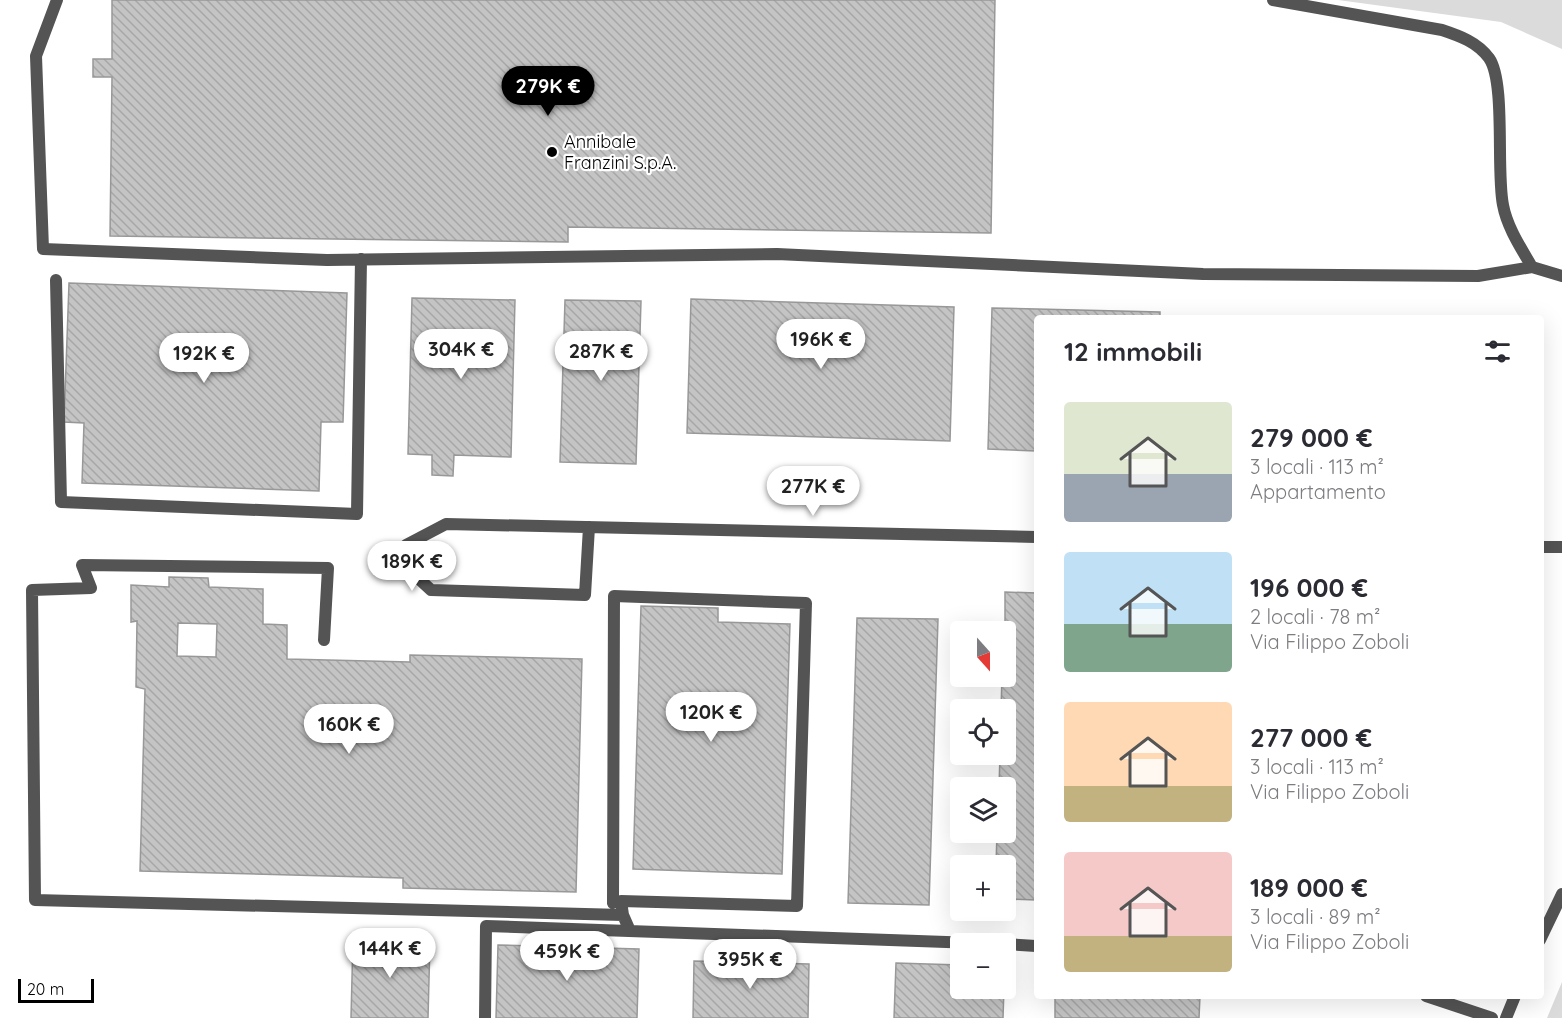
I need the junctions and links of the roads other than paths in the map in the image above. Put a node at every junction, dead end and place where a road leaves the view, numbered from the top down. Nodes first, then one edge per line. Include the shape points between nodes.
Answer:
1 (57, 0) edge
2 (1273, 0) edge
3 (361, 259) junction
4 (1532, 267) junction
5 (1562, 276) edge
6 (56, 280) dead end
7 (589, 527) junction
8 (1034, 537) edge
9 (1544, 547) edge
10 (1562, 547) edge
11 (324, 640) dead end
12 (1562, 894) edge
13 (621, 901) junction
14 (623, 915) junction
15 (630, 931) junction
16 (1544, 932) edge
17 (950, 942) edge
18 (1016, 945) edge
19 (1034, 946) edge
20 (1435, 999) edge
21 (1514, 999) edge
22 (484, 1018) edge
23 (1492, 1018) edge
24 (1506, 1018) edge

1 - 3 street via 36,56 43,249
2 - 4 street via 1442,30 1469,39 1490,59 1496,80 1503,205
3 - 4 street via 777,254 1203,274 1454,276
3 - 6 street via 357,514 61,502
4 - 5 street
7 - 7 street via 446,524 406,545 405,566 431,590 585,594
7 - 8 street
9 - 10 street
11 - 14 street via 328,568 82,565 91,588 32,590 35,900
12 - 16 street
13 - 13 street via 797,906 806,603 614,596 613,903
13 - 14 street
14 - 15 street
15 - 17 street
15 - 22 street via 486,926
18 - 19 street
20 - 23 street
21 - 24 street

